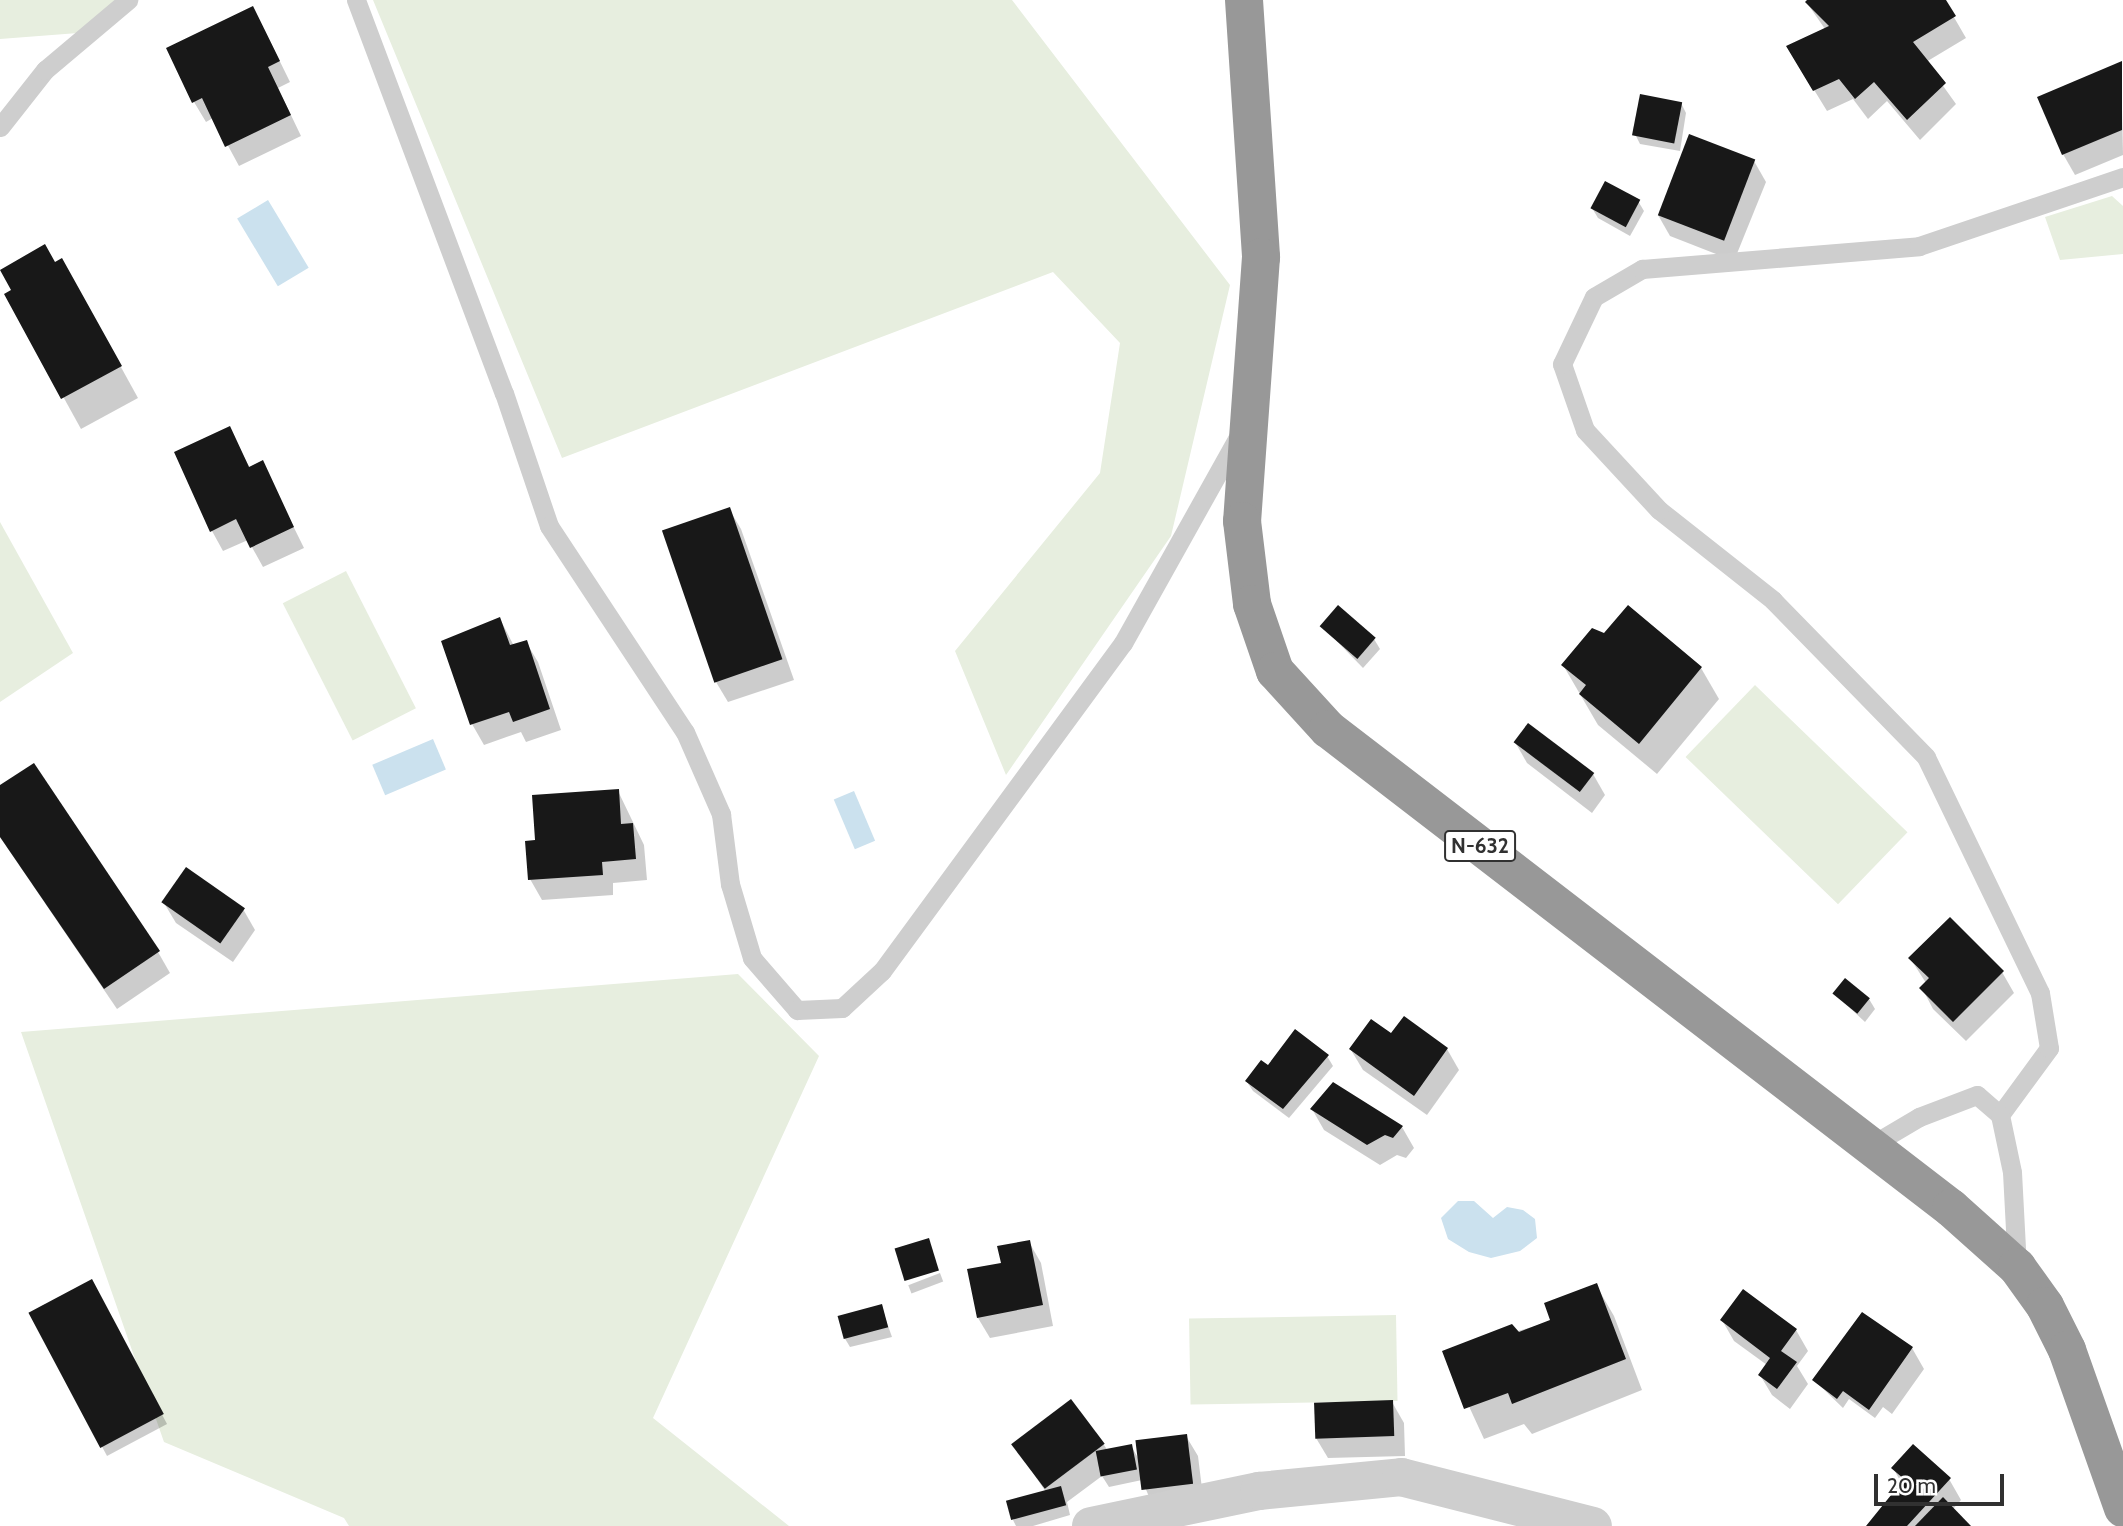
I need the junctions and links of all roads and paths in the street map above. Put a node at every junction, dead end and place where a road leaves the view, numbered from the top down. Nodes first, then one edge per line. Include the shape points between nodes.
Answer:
1 (128, 0) edge
2 (356, 0) edge
3 (1244, 0) edge
4 (0, 127) edge
5 (2123, 177) edge
6 (1250, 415) junction
7 (2000, 1115) junction
8 (1870, 1146) junction
9 (2017, 1267) junction
10 (2123, 1508) edge
11 (1091, 1526) edge
12 (1592, 1526) edge

1 - 4 lane via 45,70
2 - 6 lane via 504,393 548,526 685,732 721,814 730,884 752,958 797,1010 842,1008 881,971 1123,643
3 - 6 highway, N-632 via 1261,257
5 - 7 lane via 1919,246 1642,270 1594,297 1562,364 1585,430 1659,510 1773,600 1926,757 2040,993 2049,1048
6 - 8 highway, N-632 via 1242,521 1252,604 1275,671 1328,729
7 - 8 lane via 1977,1095 1919,1117
7 - 9 lane via 2012,1172
8 - 9 highway, N-632
9 - 10 highway, N-632 via 2045,1306 2067,1350
11 - 12 street via 1259,1491 1401,1476

